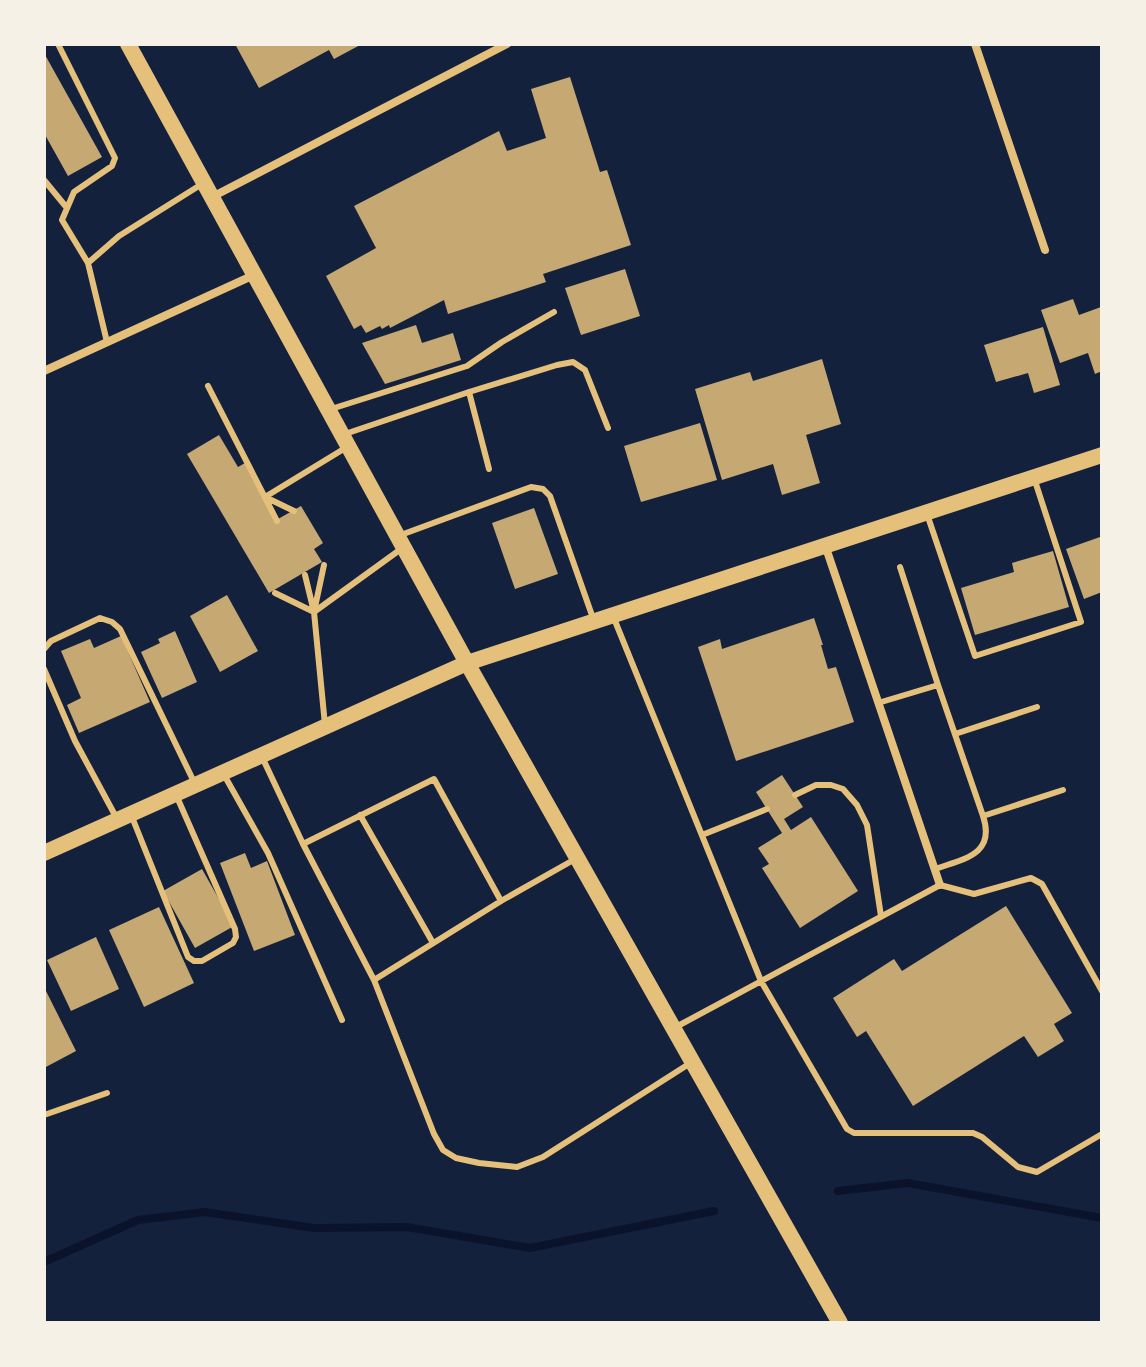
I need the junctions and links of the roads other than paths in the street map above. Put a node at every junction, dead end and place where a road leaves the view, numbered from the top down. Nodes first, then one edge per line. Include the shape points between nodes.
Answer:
1 (58, 44) edge
2 (128, 44) edge
3 (507, 44) edge
4 (975, 44) edge
5 (44, 180) edge
6 (207, 190) junction
7 (67, 208) junction
8 (1045, 250) dead end
9 (88, 263) junction
10 (254, 275) junction
11 (554, 312) dead end
12 (107, 342) junction
13 (44, 371) edge
14 (208, 386) dead end
15 (469, 392) junction
16 (328, 410) junction
17 (608, 428) dead end
18 (345, 441) junction
19 (1102, 455) edge
20 (489, 469) dead end
21 (1034, 478) junction
22 (264, 499) junction
23 (294, 511) dead end
24 (926, 512) junction
25 (277, 521) dead end
26 (401, 541) junction
27 (825, 545) junction
28 (324, 565) dead end
29 (900, 567) dead end
30 (305, 575) dead end
31 (275, 593) dead end
32 (314, 612) junction
33 (612, 615) junction
34 (594, 621) junction
35 (44, 649) edge
36 (467, 663) junction
37 (44, 669) edge
38 (938, 685) junction
39 (878, 703) junction
40 (1037, 707) dead end
41 (325, 727) junction
42 (955, 734) junction
43 (261, 755) junction
44 (223, 773) junction
45 (196, 785) junction
46 (1063, 790) dead end
47 (175, 794) junction
48 (795, 795) dead end
49 (767, 809) dead end
50 (360, 815) junction
51 (983, 816) junction
52 (124, 817) junction
53 (702, 835) junction
54 (303, 844) junction
55 (44, 853) edge
56 (578, 858) junction
57 (935, 869) junction
58 (940, 885) junction
59 (501, 901) junction
60 (881, 916) junction
61 (433, 943) junction
62 (374, 980) junction
63 (761, 981) junction
64 (1102, 991) edge
65 (342, 1020) dead end
66 (674, 1028) junction
67 (693, 1062) junction
68 (107, 1093) dead end
69 (44, 1115) edge
70 (1102, 1134) edge
71 (840, 1323) edge

1 - 7 lane via 115,158 112,166 74,192
2 - 6 main road
3 - 6 street
4 - 8 street
5 - 7 lane
6 - 9 lane via 119,236
6 - 10 main road
7 - 9 lane via 62,220
9 - 12 lane
10 - 12 street
10 - 16 main road
11 - 16 lane via 467,366
12 - 13 street
14 - 22 lane
15 - 17 lane via 573,362 585,370
15 - 18 lane
15 - 20 lane
16 - 18 main road
18 - 22 lane
18 - 26 main road
19 - 21 main road
21 - 24 main road
21 - 24 lane via 1081,622 975,656
22 - 23 lane
22 - 25 lane
24 - 27 main road
26 - 32 lane
26 - 34 lane via 531,487 543,489 550,496
26 - 36 main road
27 - 33 main road
27 - 39 street
28 - 32 lane
29 - 38 lane
30 - 32 lane
31 - 32 lane
32 - 41 lane
33 - 34 main road
33 - 53 lane
34 - 36 main road
35 - 45 lane via 100,618 120,629
36 - 41 main road
36 - 56 main road
37 - 52 lane via 75,741
38 - 39 lane
38 - 42 lane
39 - 57 street
40 - 42 lane
41 - 43 main road
42 - 51 lane
43 - 44 main road
43 - 54 lane
44 - 45 main road
44 - 65 lane via 268,853
45 - 47 main road
46 - 51 lane
47 - 52 main road
47 - 52 lane via 235,929 233,943 202,961 188,957
48 - 60 lane via 816,785 831,785 843,789 857,805 867,825
49 - 53 lane
50 - 54 lane
50 - 59 lane via 434,779
50 - 61 lane
51 - 57 lane via 982,848
52 - 55 main road
53 - 63 lane
54 - 62 lane
56 - 59 lane
56 - 66 main road
57 - 58 street
58 - 60 lane
58 - 64 lane via 974,894 1038,880
59 - 61 lane
60 - 63 lane
61 - 62 lane
62 - 67 lane via 434,1134 443,1150 456,1158 517,1167 543,1157
63 - 66 lane
63 - 70 lane via 854,1133 973,1133 1018,1167 1037,1172
66 - 67 main road
67 - 71 main road
68 - 69 lane

